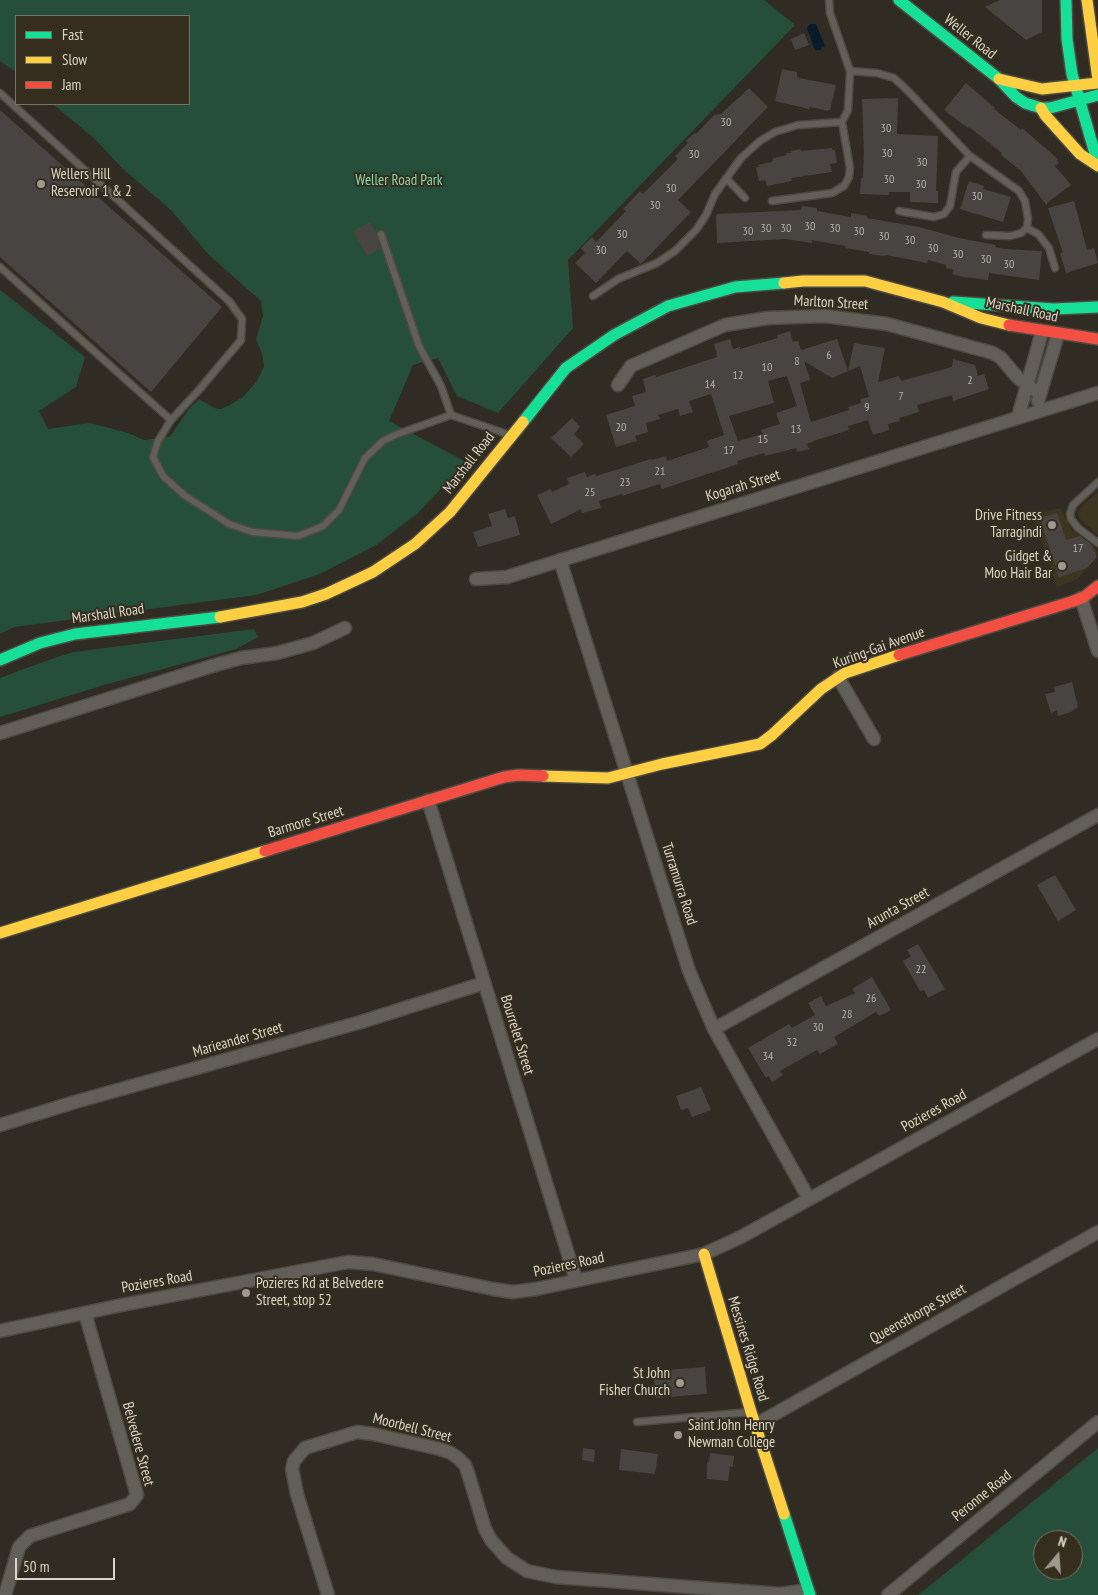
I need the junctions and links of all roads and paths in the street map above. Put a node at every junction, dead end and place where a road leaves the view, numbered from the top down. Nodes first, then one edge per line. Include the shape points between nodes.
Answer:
1 (829, 0) edge
2 (898, 0) edge
3 (1066, 0) edge
4 (1087, 0) edge
5 (850, 71) junction
6 (999, 79) junction
7 (1098, 81) edge
8 (1076, 86) junction
9 (0, 93) edge
10 (1098, 95) edge
11 (1079, 100) junction
12 (1041, 108) junction
13 (842, 122) junction
14 (970, 156) junction
15 (1098, 165) edge
16 (726, 178) junction
17 (745, 198) dead end
18 (772, 201) dead end
19 (899, 211) dead end
20 (1028, 228) junction
21 (381, 234) dead end
22 (986, 235) dead end
23 (0, 267) edge
24 (1055, 268) dead end
25 (593, 296) dead end
26 (943, 302) junction
27 (1098, 308) edge
28 (1054, 309) junction
29 (1042, 332) junction
30 (1058, 334) junction
31 (1098, 339) edge
32 (618, 385) dead end
33 (1027, 385) junction
34 (1098, 393) edge
35 (1040, 394) junction
36 (1034, 412) junction
37 (451, 415) junction
38 (1018, 417) junction
39 (171, 420) junction
40 (511, 436) junction
41 (1098, 482) edge
42 (1098, 544) edge
43 (560, 560) junction
44 (476, 579) dead end
45 (1098, 586) edge
46 (1081, 598) junction
47 (346, 628) dead end
48 (1098, 651) edge
49 (0, 660) edge
50 (838, 677) junction
51 (0, 733) edge
52 (874, 739) dead end
53 (626, 774) junction
54 (428, 800) junction
55 (1098, 815) edge
56 (0, 933) edge
57 (484, 983) junction
58 (714, 1029) junction
59 (1098, 1039) edge
60 (0, 1125) edge
61 (810, 1199) junction
62 (1098, 1232) edge
63 (704, 1254) junction
64 (576, 1280) junction
65 (85, 1314) junction
66 (0, 1331) edge
67 (751, 1412) junction
68 (637, 1422) dead end
69 (1098, 1422) edge
70 (755, 1425) junction
71 (809, 1592) edge
72 (5, 1595) edge
73 (328, 1595) edge
74 (888, 1595) edge

1 - 5 lane via 830,13
2 - 6 street, Weller Road
3 - 8 street via 1067,39
4 - 7 street
5 - 13 lane via 848,110
5 - 14 lane via 894,78
6 - 8 street, Weller Road via 1042,89
6 - 12 street, Weller Road via 1016,97
7 - 8 street, Weller Road
8 - 11 street
9 - 39 lane via 229,300 242,319 241,340
10 - 11 street
11 - 12 street
11 - 15 street
12 - 15 street via 1080,154
13 - 16 lane via 798,125 775,132 741,158
13 - 18 lane via 850,168 844,186 832,193
14 - 19 lane via 956,172 950,206 944,214 934,217
14 - 20 lane via 1018,191 1025,201
16 - 17 lane
16 - 25 lane via 696,230 675,251
20 - 22 lane via 1010,236
20 - 24 lane via 1038,234 1049,248
21 - 37 lane via 420,346 441,386
23 - 39 lane
26 - 28 street, Marshall Road
26 - 29 street, Marshall Road via 981,318
26 - 40 street, Marshall Road via 864,281 802,281 734,287 668,306 614,335 566,368
27 - 28 street, Marshall Road
28 - 29 street
28 - 30 street
29 - 30 street, Marshall Road
29 - 33 street
30 - 31 street, Marshall Road
30 - 35 street
32 - 33 street, Marlton Street via 631,366 725,325 768,318 825,316 887,324 993,353
33 - 35 street, Marlton Street
33 - 38 street
34 - 36 street, Kogarah Street
35 - 36 street
36 - 38 street, Kogarah Street
37 - 39 lane via 383,441 365,458 339,510 323,526 298,536 254,532 229,524 184,495 163,476 153,457 158,441
37 - 40 lane
38 - 43 street, Kogarah Street
40 - 49 street, Marshall Road via 438,525 386,565 342,587 302,602 238,615 75,634 40,643
41 - 42 lane via 1075,503 1070,513 1076,526
43 - 44 street, Kogarah Street via 507,577
43 - 53 street, Turramurra Road
45 - 46 street, Kuring-Gai Avenue
46 - 48 street
46 - 50 street, Kuring-Gai Avenue via 866,665
47 - 51 street via 313,643 212,666
50 - 52 street
50 - 53 street, Kuring-Gai Avenue via 760,744
53 - 54 street, Barmore Street via 601,779 513,775
53 - 58 street, Turramurra Road via 689,971
54 - 56 street, Barmore Street
54 - 57 street, Bourrelet Street
55 - 58 street, Arunta Street
57 - 60 street, Marieander Street via 361,1022
57 - 64 street, Bourrelet Street
58 - 61 street, Turramurra Road
59 - 61 street, Pozieres Road
61 - 63 street, Pozieres Road via 733,1242
62 - 70 street, Queensthorpe Street
63 - 64 street, Pozieres Road
63 - 67 street, Messines Ridge Road
64 - 65 street, Pozieres Road via 524,1291 501,1291 354,1262
65 - 66 street, Pozieres Road
65 - 72 street, Belvedere Street via 137,1495 130,1504 30,1536 19,1547
67 - 68 lane
67 - 70 street, Messines Ridge Road
69 - 74 street, Peronne Road
70 - 71 street, Messines Ridge Road
71 - 73 street, Moorbell Street via 772,1593 556,1577 527,1571 507,1558 490,1540 465,1465 458,1458 440,1449 358,1432 305,1448 294,1461 292,1469

